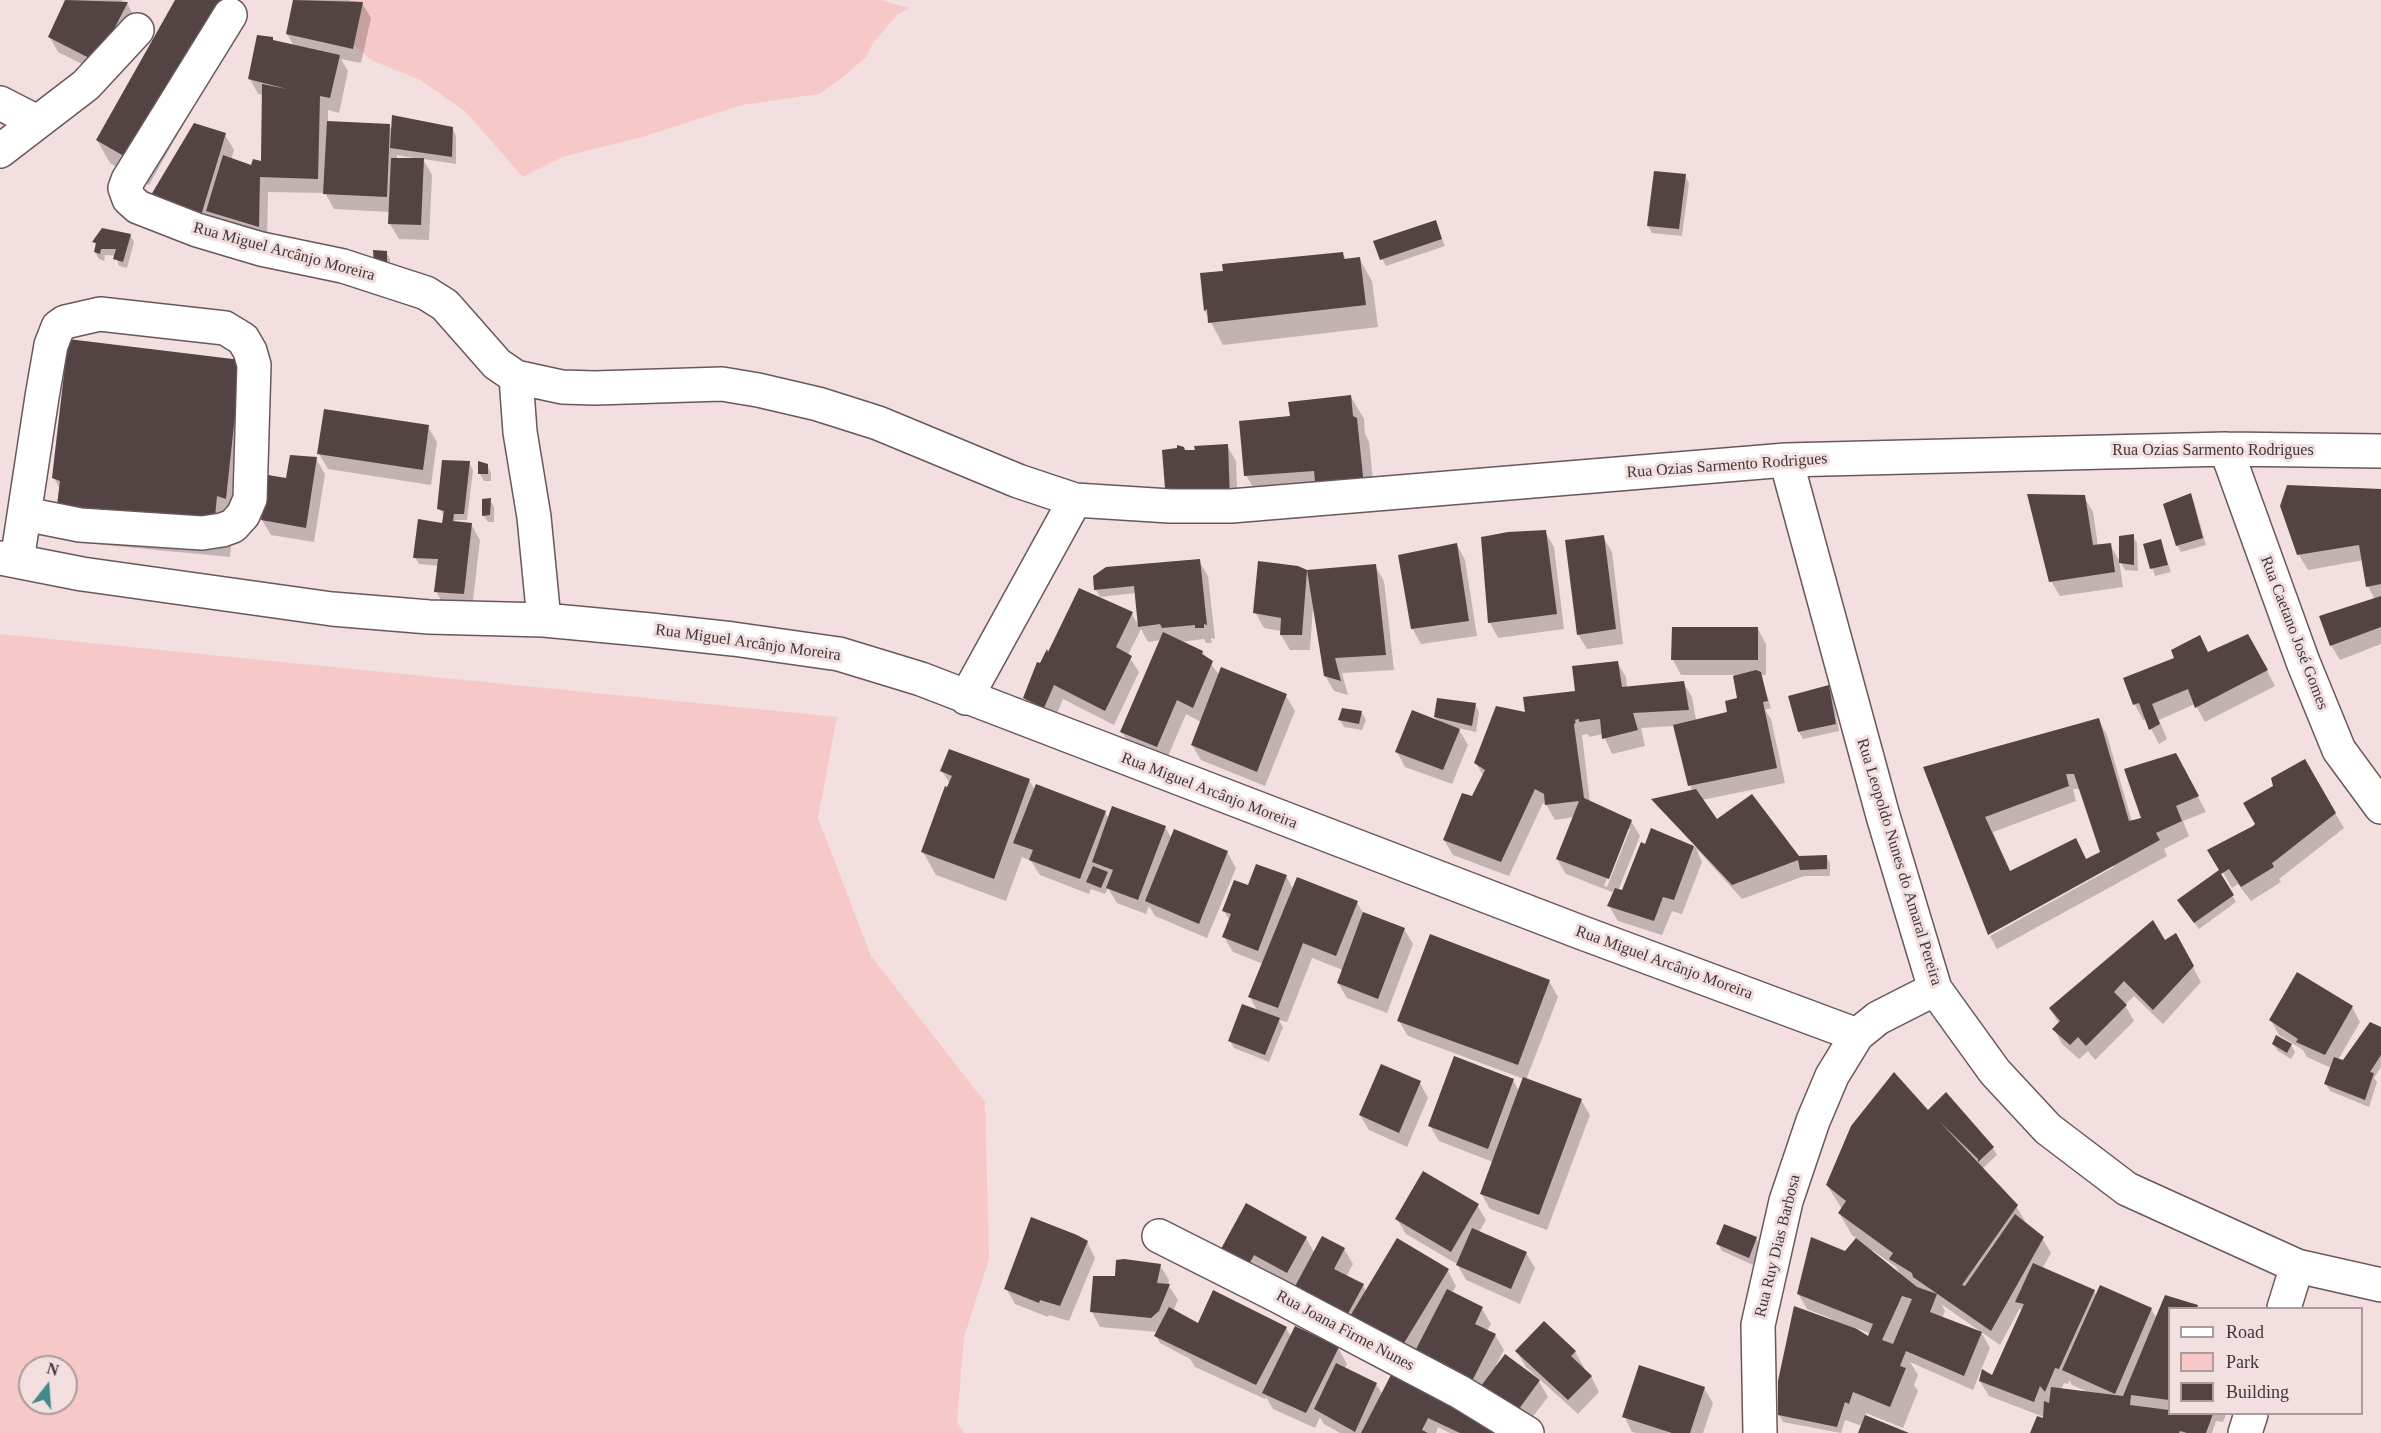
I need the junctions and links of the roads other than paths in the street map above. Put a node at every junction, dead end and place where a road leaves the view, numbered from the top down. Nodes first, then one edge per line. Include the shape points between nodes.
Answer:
1 (230, 15) dead end
2 (137, 30) dead end
3 (0, 103) edge
4 (38, 122) junction
5 (0, 151) edge
6 (516, 377) junction
7 (2226, 450) junction
8 (2381, 451) edge
9 (1786, 460) junction
10 (1075, 500) junction
11 (25, 514) junction
12 (8, 559) edge
13 (544, 621) junction
14 (966, 698) junction
15 (2381, 807) edge
16 (1935, 989) junction
17 (1857, 1035) junction
18 (1159, 1236) dead end
19 (2297, 1266) junction
20 (2381, 1286) edge
21 (2284, 1307) edge
22 (2251, 1415) edge
23 (1527, 1433) edge
24 (1760, 1433) edge
25 (2246, 1433) edge

1 - 6 street, Rua Miguel Arcânjo Moreira via 128,180 125,188 129,200 197,230 261,249 343,266 426,293 445,306 497,364
2 - 4 street via 86,85
3 - 4 street
4 - 5 street
6 - 10 street, Rua Miguel Arcânjo Moreira via 562,387 722,384 758,390 878,423 1018,481
6 - 13 street
7 - 8 street, Rua Ozias Sarmento Rodrigues
7 - 9 street, Rua Ozias Sarmento Rodrigues
7 - 15 street, Rua Caetano José Gomes via 2339,750
9 - 10 street, Rua Ozias Sarmento Rodrigues via 1231,506
9 - 16 street, Rua Leopoldo Nunes do Amaral Pereira via 1883,816
10 - 14 street
11 - 11 street via 51,345 58,327 100,314 138,316 225,328 243,339 254,365 250,499 233,526 202,532 80,525
11 - 12 street
12 - 13 street, Rua Miguel Arcânjo Moreira via 82,574 332,609
13 - 14 street, Rua Miguel Arcânjo Moreira via 839,654
14 - 17 street, Rua Miguel Arcânjo Moreira
16 - 17 street via 1878,1018
16 - 19 street, Rua Leopoldo Nunes do Amaral Pereira via 1995,1072 2048,1130 2127,1189
17 - 24 street, Rua Ruy Dias Barbosa via 1832,1076 1786,1201 1758,1325
18 - 23 street, Rua Joana Firme Nunes via 1460,1392
19 - 20 street, Rua Leopoldo Nunes do Amaral Pereira
19 - 21 street
22 - 25 street

